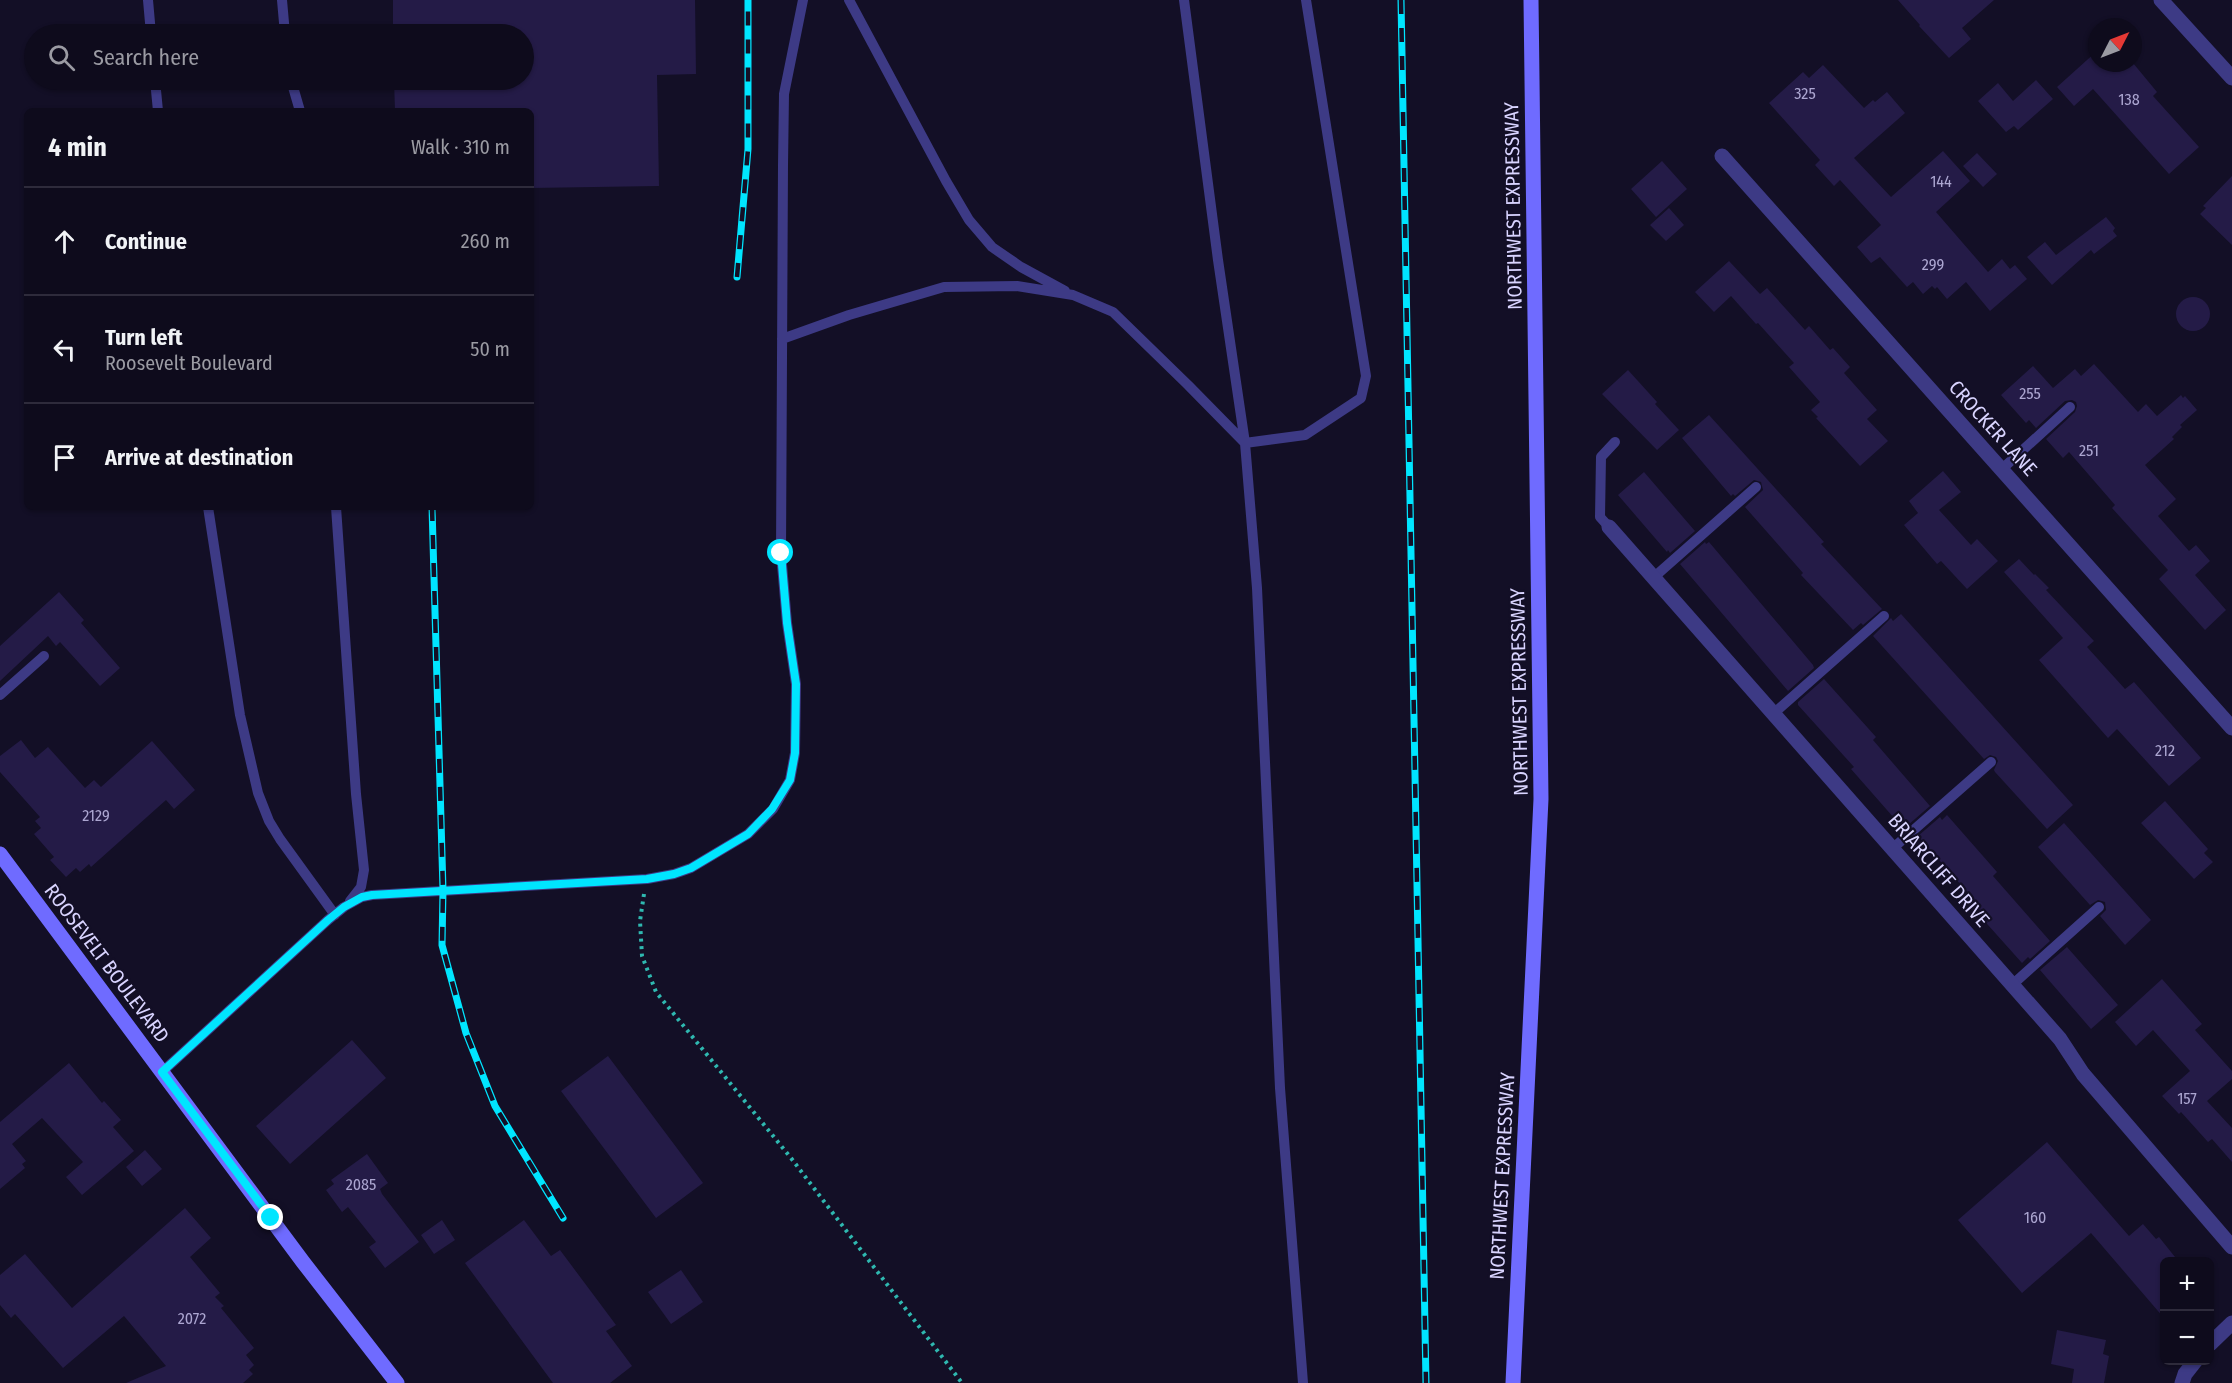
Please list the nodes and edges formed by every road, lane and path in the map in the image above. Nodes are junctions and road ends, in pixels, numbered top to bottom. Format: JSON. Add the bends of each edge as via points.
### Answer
{"nodes":[{"id":1,"x":148,"y":0,"type":"edge"},
{"id":2,"x":282,"y":0,"type":"edge"},
{"id":3,"x":802,"y":0,"type":"edge"},
{"id":4,"x":849,"y":0,"type":"edge"},
{"id":5,"x":1184,"y":0,"type":"edge"},
{"id":6,"x":1306,"y":0,"type":"edge"},
{"id":7,"x":1531,"y":0,"type":"edge"},
{"id":8,"x":2161,"y":0,"type":"edge"},
{"id":9,"x":150,"y":24,"type":"edge"},
{"id":10,"x":284,"y":24,"type":"edge"},
{"id":11,"x":2232,"y":78,"type":"edge"},
{"id":12,"x":156,"y":90,"type":"edge"},
{"id":13,"x":294,"y":90,"type":"edge"},
{"id":14,"x":158,"y":108,"type":"edge"},
{"id":15,"x":299,"y":108,"type":"edge"},
{"id":16,"x":1722,"y":156,"type":"dead end"},
{"id":17,"x":1073,"y":295,"type":"junction"},
{"id":18,"x":782,"y":339,"type":"junction"},
{"id":19,"x":2070,"y":407,"type":"dead end"},
{"id":20,"x":1615,"y":442,"type":"dead end"},
{"id":21,"x":1245,"y":443,"type":"junction"},
{"id":22,"x":2002,"y":469,"type":"junction"},
{"id":23,"x":1756,"y":487,"type":"dead end"},
{"id":24,"x":208,"y":510,"type":"edge"},
{"id":25,"x":336,"y":510,"type":"edge"},
{"id":26,"x":1609,"y":527,"type":"joint"},
{"id":27,"x":1653,"y":578,"type":"junction"},
{"id":28,"x":1884,"y":616,"type":"dead end"},
{"id":29,"x":44,"y":656,"type":"dead end"},
{"id":30,"x":0,"y":695,"type":"edge"},
{"id":31,"x":1773,"y":714,"type":"junction"},
{"id":32,"x":2232,"y":728,"type":"edge"},
{"id":33,"x":1991,"y":762,"type":"dead end"},
{"id":34,"x":1892,"y":849,"type":"junction"},
{"id":35,"x":0,"y":854,"type":"edge"},
{"id":36,"x":647,"y":879,"type":"junction"},
{"id":37,"x":344,"y":907,"type":"junction"},
{"id":38,"x":2099,"y":907,"type":"dead end"},
{"id":39,"x":335,"y":915,"type":"junction"},
{"id":40,"x":2012,"y":985,"type":"junction"},
{"id":41,"x":162,"y":1072,"type":"junction"},
{"id":42,"x":2232,"y":1246,"type":"edge"},
{"id":43,"x":2232,"y":1323,"type":"edge"},
{"id":44,"x":2214,"y":1340,"type":"edge"},
{"id":45,"x":2192,"y":1365,"type":"edge"},
{"id":46,"x":397,"y":1383,"type":"edge"},
{"id":47,"x":962,"y":1383,"type":"edge"},
{"id":48,"x":1303,"y":1383,"type":"edge"},
{"id":49,"x":1513,"y":1383,"type":"edge"},
{"id":50,"x":2182,"y":1383,"type":"edge"}],
"edges":[{"from":1,"to":9,"type":"lane"},
{"from":2,"to":10,"type":"lane"},
{"from":3,"to":18,"type":"lane","via":[[784,94]]},
{"from":4,"to":17,"type":"lane","via":[[969,220],[992,247]]},
{"from":5,"to":21,"type":"lane"},
{"from":6,"to":21,"type":"lane","via":[[1366,376],[1361,398],[1305,435]]},
{"from":7,"to":49,"type":"main road","name":"NORTHWEST EXPRESSWAY","via":[[1541,799]]},
{"from":8,"to":11,"type":"street"},
{"from":12,"to":14,"type":"lane"},
{"from":13,"to":15,"type":"lane"},
{"from":16,"to":22,"type":"street","name":"CROCKER LANE"},
{"from":17,"to":18,"type":"lane","via":[[1017,286],[944,287]]},
{"from":17,"to":21,"type":"lane","via":[[1113,312]]},
{"from":18,"to":36,"type":"lane","via":[[781,553],[796,684],[795,753],[790,780],[772,809],[748,834],[691,868]]},
{"from":19,"to":22,"type":"lane"},
{"from":20,"to":26,"type":"lane","via":[[1601,457],[1600,516]]},
{"from":21,"to":48,"type":"lane","via":[[1257,588],[1280,1088]]},
{"from":22,"to":32,"type":"street","name":"CROCKER LANE"},
{"from":23,"to":27,"type":"lane"},
{"from":24,"to":39,"type":"lane","via":[[240,715],[258,793],[275,830]]},
{"from":25,"to":37,"type":"lane","via":[[364,870],[361,887]]},
{"from":26,"to":27,"type":"street","name":"BRIARCLIFF DRIVE"},
{"from":27,"to":31,"type":"street","name":"BRIARCLIFF DRIVE"},
{"from":28,"to":31,"type":"lane"},
{"from":29,"to":30,"type":"lane"},
{"from":31,"to":34,"type":"street","name":"BRIARCLIFF DRIVE"},
{"from":33,"to":34,"type":"lane"},
{"from":34,"to":40,"type":"street","name":"BRIARCLIFF DRIVE"},
{"from":35,"to":41,"type":"main road","name":"ROOSEVELT BOULEVARD"},
{"from":36,"to":37,"type":"lane","via":[[372,895]]},
{"from":36,"to":47,"type":"path","via":[[640,921],[642,956],[656,992],[790,1158]]},
{"from":37,"to":39,"type":"lane"},
{"from":38,"to":40,"type":"lane"},
{"from":39,"to":41,"type":"lane"},
{"from":40,"to":42,"type":"street","name":"BRIARCLIFF DRIVE","via":[[2060,1039],[2083,1074]]},
{"from":41,"to":46,"type":"main road","name":"ROOSEVELT BOULEVARD"},
{"from":43,"to":44,"type":"street"},
{"from":45,"to":50,"type":"street"}]}
